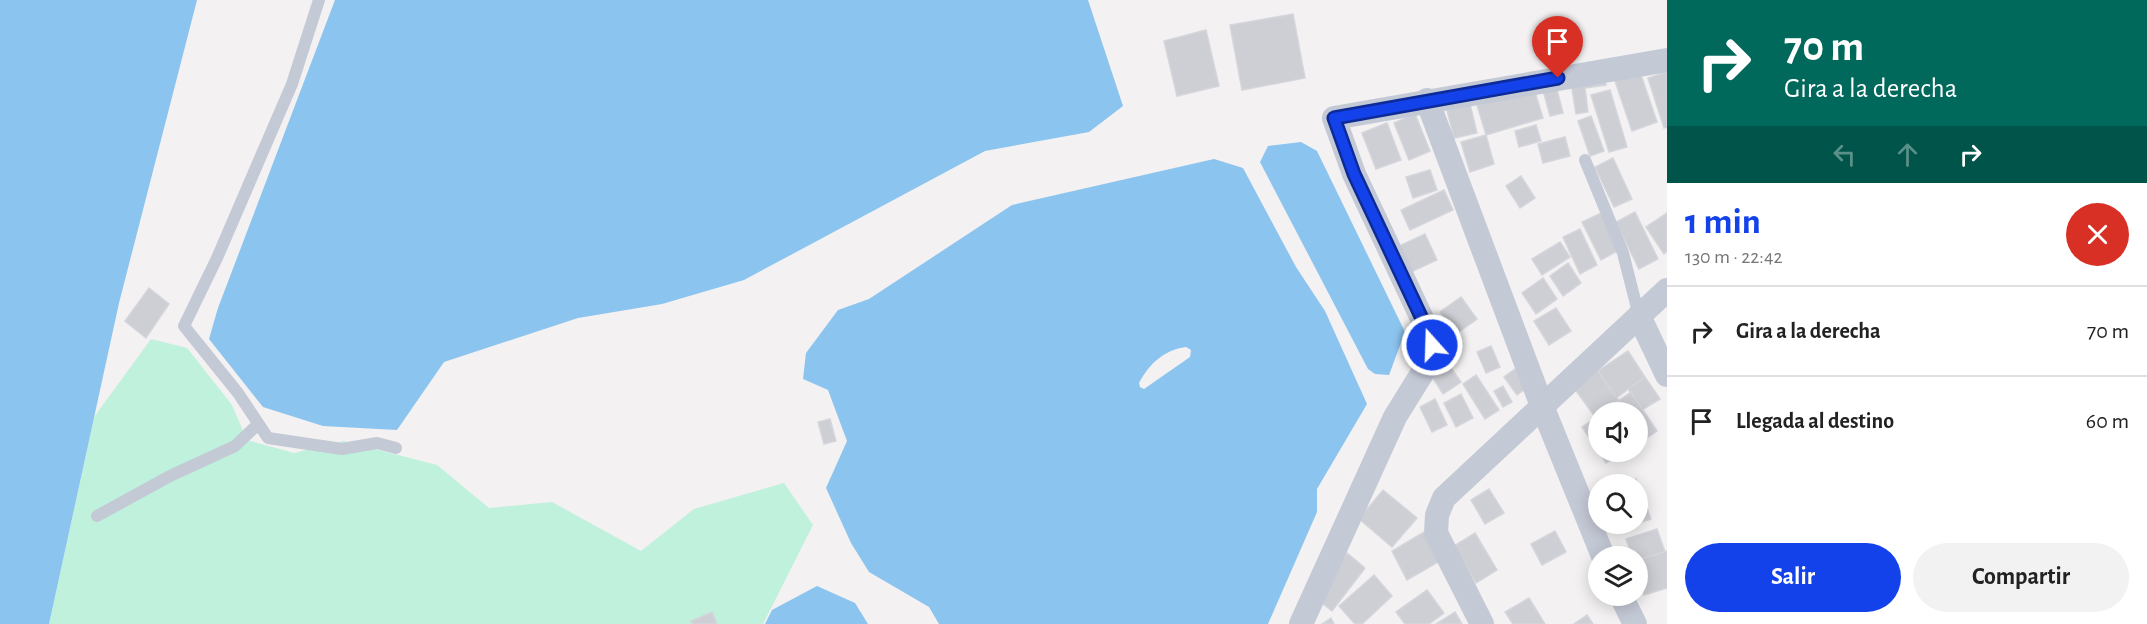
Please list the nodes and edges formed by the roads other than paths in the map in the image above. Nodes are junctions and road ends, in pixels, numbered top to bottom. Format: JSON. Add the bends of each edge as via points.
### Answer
{"nodes":[{"id":1,"x":318,"y":0,"type":"edge"},
{"id":2,"x":1667,"y":60,"type":"edge"},
{"id":3,"x":1427,"y":100,"type":"junction"},
{"id":4,"x":1585,"y":160,"type":"dead end"},
{"id":5,"x":1667,"y":290,"type":"edge"},
{"id":6,"x":1639,"y":316,"type":"junction"},
{"id":7,"x":1667,"y":375,"type":"edge"},
{"id":8,"x":1542,"y":406,"type":"junction"},
{"id":9,"x":258,"y":424,"type":"junction"},
{"id":10,"x":396,"y":448,"type":"dead end"},
{"id":11,"x":97,"y":516,"type":"dead end"},
{"id":12,"x":1599,"y":546,"type":"edge"},
{"id":13,"x":1627,"y":606,"type":"edge"},
{"id":14,"x":1301,"y":624,"type":"edge"},
{"id":15,"x":1482,"y":624,"type":"edge"},
{"id":16,"x":1635,"y":624,"type":"edge"}],
"edges":[{"from":1,"to":9,"type":"lane","via":[[292,84],[184,326]]},
{"from":2,"to":3,"type":"street"},
{"from":3,"to":8,"type":"street"},
{"from":3,"to":14,"type":"street","via":[[1334,118],[1354,174],[1432,345],[1426,367],[1395,417]]},
{"from":4,"to":6,"type":"lane","via":[[1623,253]]},
{"from":5,"to":6,"type":"street"},
{"from":6,"to":7,"type":"street"},
{"from":6,"to":8,"type":"street"},
{"from":8,"to":12,"type":"street"},
{"from":8,"to":15,"type":"street","via":[[1444,498],[1437,515],[1436,533]]},
{"from":9,"to":10,"type":"lane","via":[[268,438],[304,445],[342,449],[377,443]]},
{"from":9,"to":11,"type":"lane","via":[[235,446]]},
{"from":13,"to":16,"type":"street"}]}
